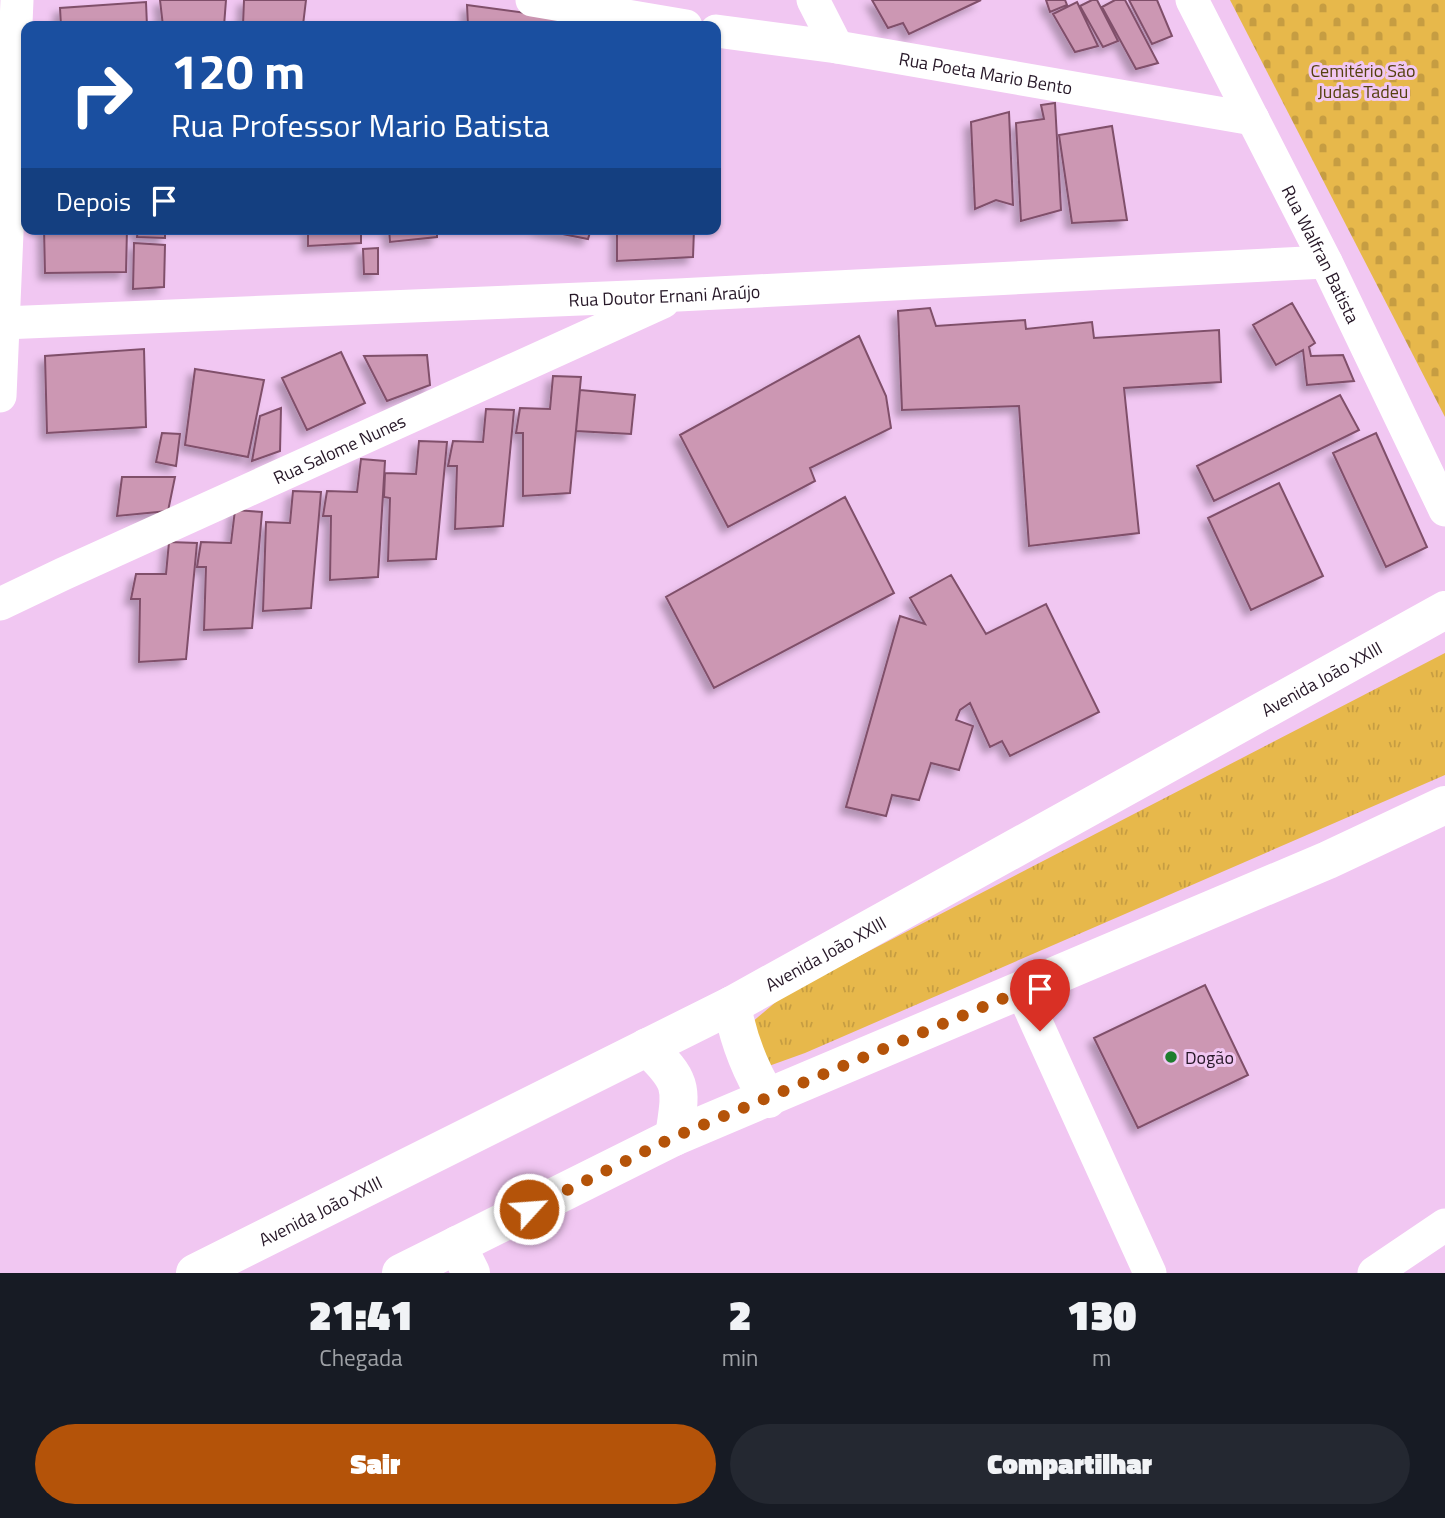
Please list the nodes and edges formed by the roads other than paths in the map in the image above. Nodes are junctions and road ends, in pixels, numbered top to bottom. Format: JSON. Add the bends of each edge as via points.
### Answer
{"nodes":[{"id":1,"x":17,"y":0,"type":"edge"},
{"id":2,"x":532,"y":0,"type":"edge"},
{"id":3,"x":813,"y":0,"type":"edge"},
{"id":4,"x":1192,"y":0,"type":"edge"},
{"id":5,"x":656,"y":21,"type":"edge"},
{"id":6,"x":721,"y":32,"type":"edge"},
{"id":7,"x":837,"y":47,"type":"junction"},
{"id":8,"x":1253,"y":120,"type":"junction"},
{"id":9,"x":5,"y":169,"type":"edge"},
{"id":10,"x":1326,"y":262,"type":"junction"},
{"id":11,"x":678,"y":295,"type":"junction"},
{"id":12,"x":3,"y":323,"type":"junction"},
{"id":13,"x":0,"y":397,"type":"edge"},
{"id":14,"x":1445,"y":510,"type":"edge"},
{"id":15,"x":0,"y":604,"type":"edge"},
{"id":16,"x":1445,"y":610,"type":"edge"},
{"id":17,"x":1445,"y":805,"type":"edge"},
{"id":18,"x":1021,"y":991,"type":"junction"},
{"id":19,"x":732,"y":1005,"type":"junction"},
{"id":20,"x":647,"y":1048,"type":"junction"},
{"id":21,"x":768,"y":1099,"type":"junction"},
{"id":22,"x":674,"y":1137,"type":"junction"},
{"id":23,"x":1445,"y":1225,"type":"edge"},
{"id":24,"x":464,"y":1259,"type":"edge"},
{"id":25,"x":195,"y":1273,"type":"edge"},
{"id":26,"x":401,"y":1273,"type":"edge"},
{"id":27,"x":1150,"y":1273,"type":"edge"},
{"id":28,"x":1374,"y":1273,"type":"edge"}],
"edges":[{"from":1,"to":9,"type":"street"},
{"from":2,"to":5,"type":"street"},
{"from":3,"to":7,"type":"street"},
{"from":4,"to":8,"type":"street","name":"Rua Walfran Batista"},
{"from":6,"to":7,"type":"street","name":"Rua Poeta Mario Bento"},
{"from":7,"to":8,"type":"street","name":"Rua Poeta Mario Bento"},
{"from":8,"to":10,"type":"street","name":"Rua Walfran Batista"},
{"from":9,"to":12,"type":"street"},
{"from":10,"to":11,"type":"street","name":"Rua Doutor Ernani Araújo"},
{"from":10,"to":14,"type":"street","name":"Rua Walfran Batista"},
{"from":11,"to":12,"type":"street","name":"Rua Doutor Ernani Araújo"},
{"from":11,"to":15,"type":"street","name":"Rua Salome Nunes"},
{"from":12,"to":13,"type":"street"},
{"from":16,"to":19,"type":"main road","name":"Avenida João XXIII"},
{"from":17,"to":18,"type":"main road"},
{"from":18,"to":21,"type":"main road"},
{"from":18,"to":27,"type":"street"},
{"from":19,"to":20,"type":"main road","name":"Avenida João XXIII"},
{"from":19,"to":21,"type":"main road","via":[[747,1060]]},
{"from":20,"to":22,"type":"main road","via":[[678,1086]]},
{"from":20,"to":25,"type":"main road","name":"Avenida João XXIII"},
{"from":21,"to":22,"type":"main road"},
{"from":22,"to":24,"type":"main road"},
{"from":23,"to":28,"type":"street"},
{"from":24,"to":26,"type":"main road"}]}
